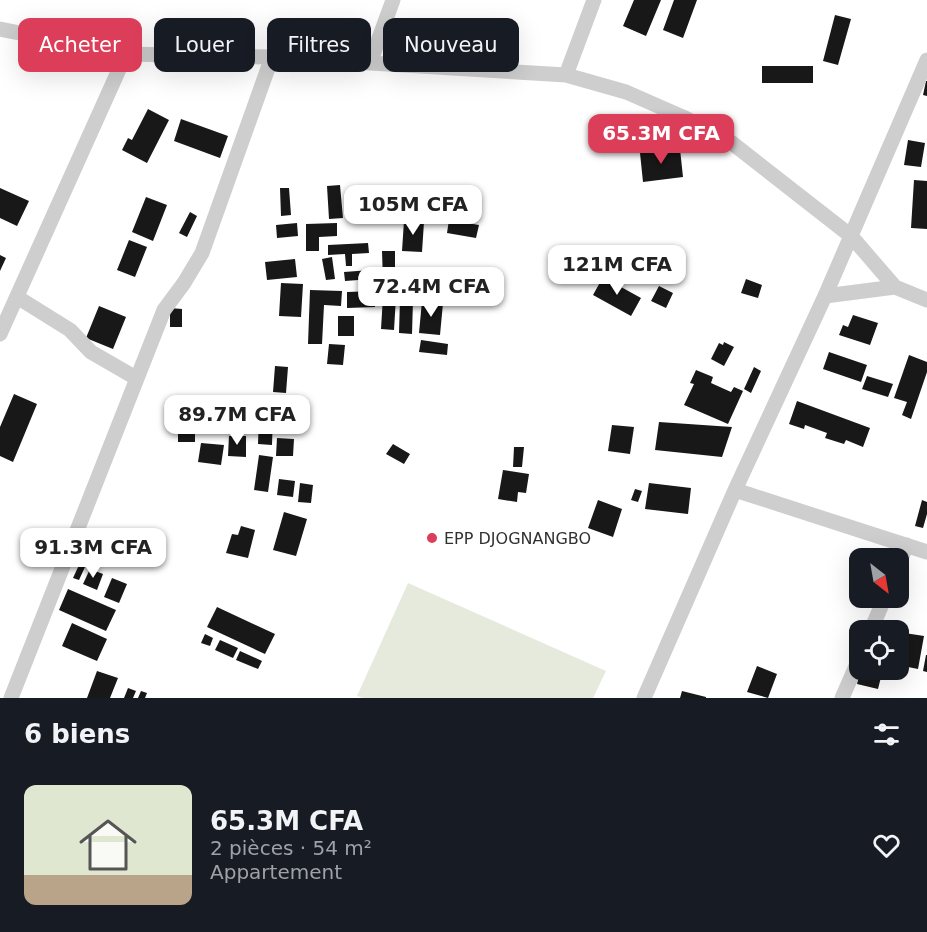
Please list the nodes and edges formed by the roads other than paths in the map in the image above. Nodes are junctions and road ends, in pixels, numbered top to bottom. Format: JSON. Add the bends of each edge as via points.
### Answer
{"nodes":[{"id":1,"x":393,"y":0,"type":"edge"},
{"id":2,"x":594,"y":0,"type":"edge"},
{"id":3,"x":0,"y":29,"type":"edge"},
{"id":4,"x":18,"y":33,"type":"edge"},
{"id":5,"x":142,"y":54,"type":"edge"},
{"id":6,"x":267,"y":57,"type":"edge"},
{"id":7,"x":371,"y":60,"type":"edge"},
{"id":8,"x":927,"y":60,"type":"edge"},
{"id":9,"x":371,"y":63,"type":"edge"},
{"id":10,"x":267,"y":71,"type":"edge"},
{"id":11,"x":118,"y":72,"type":"edge"},
{"id":12,"x":566,"y":75,"type":"junction"},
{"id":13,"x":851,"y":236,"type":"junction"},
{"id":14,"x":895,"y":287,"type":"junction"},
{"id":15,"x":825,"y":296,"type":"junction"},
{"id":16,"x":16,"y":297,"type":"junction"},
{"id":17,"x":927,"y":300,"type":"edge"},
{"id":18,"x":0,"y":334,"type":"edge"},
{"id":19,"x":136,"y":378,"type":"junction"},
{"id":20,"x":735,"y":490,"type":"junction"},
{"id":21,"x":907,"y":545,"type":"junction"},
{"id":22,"x":906,"y":548,"type":"edge"},
{"id":23,"x":927,"y":552,"type":"edge"},
{"id":24,"x":850,"y":680,"type":"edge"},
{"id":25,"x":0,"y":693,"type":"edge"},
{"id":26,"x":11,"y":698,"type":"edge"},
{"id":27,"x":644,"y":698,"type":"edge"},
{"id":28,"x":842,"y":698,"type":"edge"}],
"edges":[{"from":1,"to":7,"type":"street"},
{"from":2,"to":12,"type":"street"},
{"from":3,"to":4,"type":"street"},
{"from":5,"to":6,"type":"street"},
{"from":8,"to":13,"type":"street"},
{"from":9,"to":12,"type":"street"},
{"from":10,"to":19,"type":"street","via":[[202,252],[164,310]]},
{"from":11,"to":16,"type":"street"},
{"from":12,"to":13,"type":"street","via":[[626,92],[732,143]]},
{"from":13,"to":14,"type":"street"},
{"from":13,"to":15,"type":"street"},
{"from":14,"to":15,"type":"street"},
{"from":14,"to":17,"type":"street"},
{"from":15,"to":20,"type":"street"},
{"from":16,"to":18,"type":"street"},
{"from":16,"to":19,"type":"street","via":[[70,330],[91,352]]},
{"from":19,"to":26,"type":"street"},
{"from":20,"to":21,"type":"street"},
{"from":20,"to":27,"type":"street"},
{"from":21,"to":22,"type":"street"},
{"from":21,"to":23,"type":"street"},
{"from":24,"to":28,"type":"street"},
{"from":25,"to":26,"type":"street"}]}
